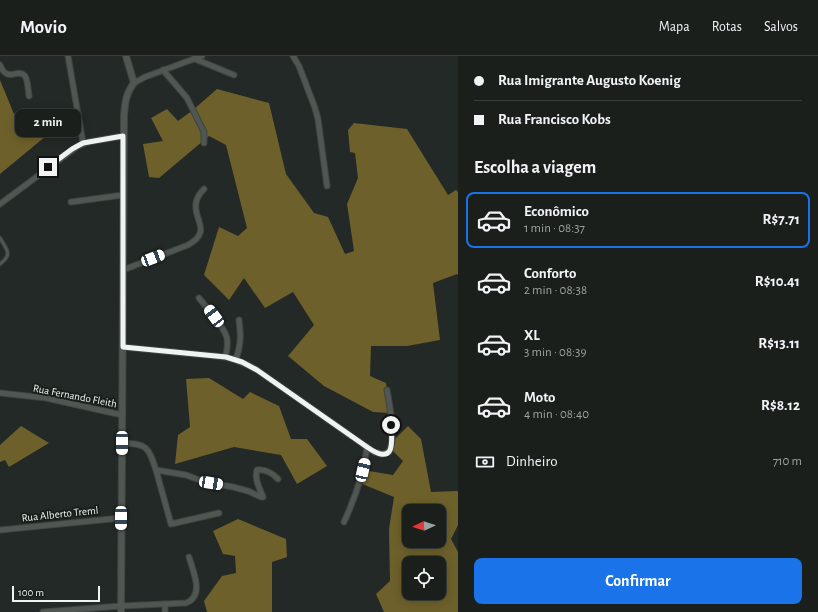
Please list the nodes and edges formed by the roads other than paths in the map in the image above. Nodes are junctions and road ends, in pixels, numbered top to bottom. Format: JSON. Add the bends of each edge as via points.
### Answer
{"nodes":[{"id":1,"x":68,"y":56,"type":"edge"},
{"id":2,"x":126,"y":56,"type":"edge"},
{"id":3,"x":202,"y":56,"type":"edge"},
{"id":4,"x":293,"y":56,"type":"edge"},
{"id":5,"x":195,"y":57,"type":"edge"},
{"id":6,"x":0,"y":65,"type":"edge"},
{"id":7,"x":163,"y":70,"type":"junction"},
{"id":8,"x":234,"y":75,"type":"dead end"},
{"id":9,"x":134,"y":83,"type":"junction"},
{"id":10,"x":29,"y":96,"type":"dead end"},
{"id":11,"x":123,"y":136,"type":"junction"},
{"id":12,"x":83,"y":143,"type":"junction"},
{"id":13,"x":204,"y":143,"type":"dead end"},
{"id":14,"x":327,"y":186,"type":"dead end"},
{"id":15,"x":204,"y":189,"type":"dead end"},
{"id":16,"x":123,"y":195,"type":"junction"},
{"id":17,"x":71,"y":202,"type":"dead end"},
{"id":18,"x":0,"y":204,"type":"edge"},
{"id":19,"x":0,"y":238,"type":"edge"},
{"id":20,"x":0,"y":264,"type":"edge"},
{"id":21,"x":123,"y":270,"type":"junction"},
{"id":22,"x":199,"y":298,"type":"dead end"},
{"id":23,"x":239,"y":320,"type":"dead end"},
{"id":24,"x":123,"y":347,"type":"junction"},
{"id":25,"x":226,"y":357,"type":"junction"},
{"id":26,"x":236,"y":359,"type":"junction"},
{"id":27,"x":387,"y":390,"type":"dead end"},
{"id":28,"x":0,"y":393,"type":"edge"},
{"id":29,"x":122,"y":415,"type":"junction"},
{"id":30,"x":122,"y":443,"type":"junction"},
{"id":31,"x":367,"y":447,"type":"junction"},
{"id":32,"x":156,"y":470,"type":"junction"},
{"id":33,"x":278,"y":479,"type":"dead end"},
{"id":34,"x":219,"y":513,"type":"dead end"},
{"id":35,"x":121,"y":518,"type":"junction"},
{"id":36,"x":344,"y":522,"type":"dead end"},
{"id":37,"x":0,"y":530,"type":"edge"},
{"id":38,"x":189,"y":557,"type":"dead end"},
{"id":39,"x":165,"y":604,"type":"junction"},
{"id":40,"x":121,"y":609,"type":"edge"},
{"id":41,"x":43,"y":612,"type":"edge"},
{"id":42,"x":165,"y":612,"type":"edge"}],
"edges":[{"from":1,"to":12,"type":"street"},
{"from":2,"to":9,"type":"street"},
{"from":3,"to":5,"type":"street"},
{"from":4,"to":14,"type":"street","via":[[318,119]]},
{"from":5,"to":7,"type":"street"},
{"from":5,"to":8,"type":"street"},
{"from":6,"to":10,"type":"street","via":[[5,74],[23,74]]},
{"from":7,"to":9,"type":"street"},
{"from":7,"to":13,"type":"street","via":[[187,98],[204,132]]},
{"from":9,"to":11,"type":"street","via":[[126,97]]},
{"from":11,"to":12,"type":"street"},
{"from":11,"to":16,"type":"street"},
{"from":12,"to":18,"type":"street"},
{"from":15,"to":21,"type":"street","via":[[196,204],[201,228],[200,235],[195,241]]},
{"from":16,"to":17,"type":"street"},
{"from":16,"to":21,"type":"street"},
{"from":19,"to":20,"type":"lane","via":[[8,255]]},
{"from":21,"to":24,"type":"street"},
{"from":22,"to":25,"type":"street","via":[[226,334]]},
{"from":23,"to":26,"type":"street","via":[[241,339]]},
{"from":24,"to":25,"type":"street"},
{"from":24,"to":29,"type":"street"},
{"from":25,"to":26,"type":"street"},
{"from":26,"to":31,"type":"street","via":[[257,370]]},
{"from":27,"to":31,"type":"street","via":[[392,430],[391,449],[382,454]]},
{"from":28,"to":29,"type":"street","name":"Rua Fernando Fleith","via":[[46,398]]},
{"from":29,"to":30,"type":"street"},
{"from":30,"to":32,"type":"street","via":[[145,446]]},
{"from":30,"to":35,"type":"street"},
{"from":31,"to":36,"type":"street","via":[[362,476]]},
{"from":32,"to":33,"type":"street","via":[[186,474],[204,482],[242,489],[262,498],[256,478],[257,470],[270,473]]},
{"from":32,"to":34,"type":"street","via":[[171,524]]},
{"from":35,"to":37,"type":"street","name":"Rua Alberto Treml"},
{"from":35,"to":40,"type":"street"},
{"from":38,"to":39,"type":"street","via":[[197,585],[193,598],[186,603]]},
{"from":39,"to":40,"type":"street"},
{"from":39,"to":42,"type":"street"},
{"from":40,"to":41,"type":"street"}]}
